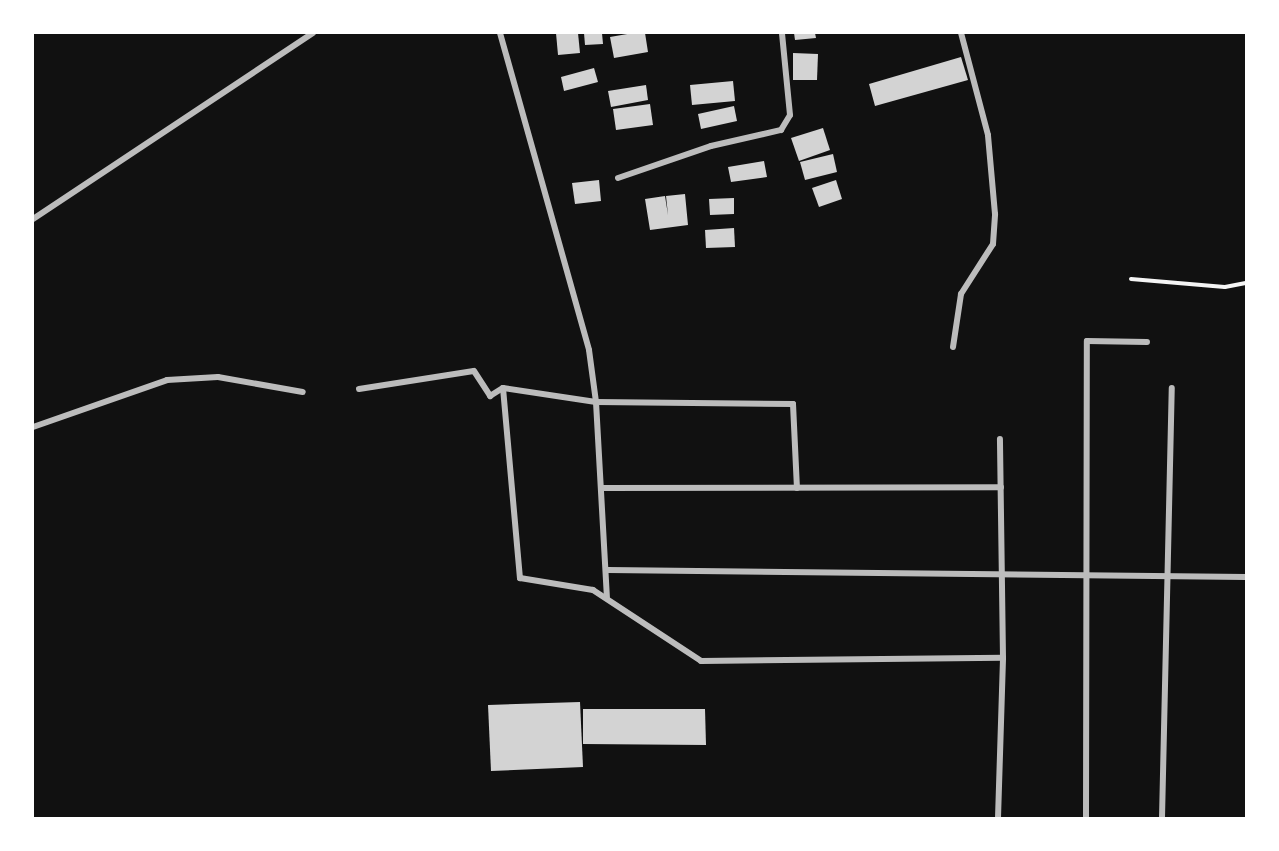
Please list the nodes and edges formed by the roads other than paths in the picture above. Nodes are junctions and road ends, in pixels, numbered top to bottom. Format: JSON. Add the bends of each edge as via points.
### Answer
{"nodes":[{"id":1,"x":313,"y":33,"type":"edge"},
{"id":2,"x":500,"y":33,"type":"edge"},
{"id":3,"x":782,"y":33,"type":"edge"},
{"id":4,"x":961,"y":33,"type":"edge"},
{"id":5,"x":618,"y":178,"type":"dead end"},
{"id":6,"x":33,"y":219,"type":"edge"},
{"id":7,"x":1147,"y":342,"type":"dead end"},
{"id":8,"x":953,"y":347,"type":"dead end"},
{"id":9,"x":503,"y":387,"type":"junction"},
{"id":10,"x":1172,"y":388,"type":"dead end"},
{"id":11,"x":360,"y":389,"type":"dead end"},
{"id":12,"x":303,"y":392,"type":"dead end"},
{"id":13,"x":596,"y":402,"type":"junction"},
{"id":14,"x":33,"y":427,"type":"edge"},
{"id":15,"x":1000,"y":439,"type":"dead end"},
{"id":16,"x":1001,"y":487,"type":"junction"},
{"id":17,"x":602,"y":488,"type":"junction"},
{"id":18,"x":797,"y":488,"type":"junction"},
{"id":19,"x":608,"y":570,"type":"junction"},
{"id":20,"x":1002,"y":574,"type":"junction"},
{"id":21,"x":1089,"y":575,"type":"junction"},
{"id":22,"x":1170,"y":576,"type":"junction"},
{"id":23,"x":1246,"y":577,"type":"edge"},
{"id":24,"x":607,"y":597,"type":"junction"},
{"id":25,"x":1003,"y":658,"type":"junction"},
{"id":26,"x":998,"y":818,"type":"edge"},
{"id":27,"x":1086,"y":818,"type":"edge"},
{"id":28,"x":1162,"y":818,"type":"edge"}],
"edges":[{"from":1,"to":6,"type":"street"},
{"from":2,"to":13,"type":"street","via":[[589,350]]},
{"from":3,"to":5,"type":"street","via":[[790,115],[781,130],[711,146]]},
{"from":4,"to":8,"type":"street","via":[[988,135],[995,214],[993,244],[962,294]]},
{"from":7,"to":21,"type":"street","via":[[1087,341]]},
{"from":9,"to":11,"type":"street","via":[[490,396],[474,370]]},
{"from":9,"to":13,"type":"street"},
{"from":9,"to":24,"type":"street","via":[[520,578],[593,590]]},
{"from":10,"to":22,"type":"street"},
{"from":12,"to":14,"type":"street","via":[[218,377],[167,380]]},
{"from":13,"to":17,"type":"street"},
{"from":13,"to":18,"type":"street","via":[[793,404]]},
{"from":15,"to":16,"type":"street"},
{"from":16,"to":18,"type":"street"},
{"from":16,"to":20,"type":"street"},
{"from":17,"to":18,"type":"street"},
{"from":17,"to":19,"type":"street"},
{"from":19,"to":20,"type":"street"},
{"from":19,"to":24,"type":"street"},
{"from":20,"to":21,"type":"street"},
{"from":20,"to":25,"type":"street"},
{"from":21,"to":22,"type":"street"},
{"from":21,"to":27,"type":"street"},
{"from":22,"to":23,"type":"street"},
{"from":22,"to":28,"type":"street"},
{"from":24,"to":25,"type":"street","via":[[701,661]]},
{"from":25,"to":26,"type":"street"}]}
